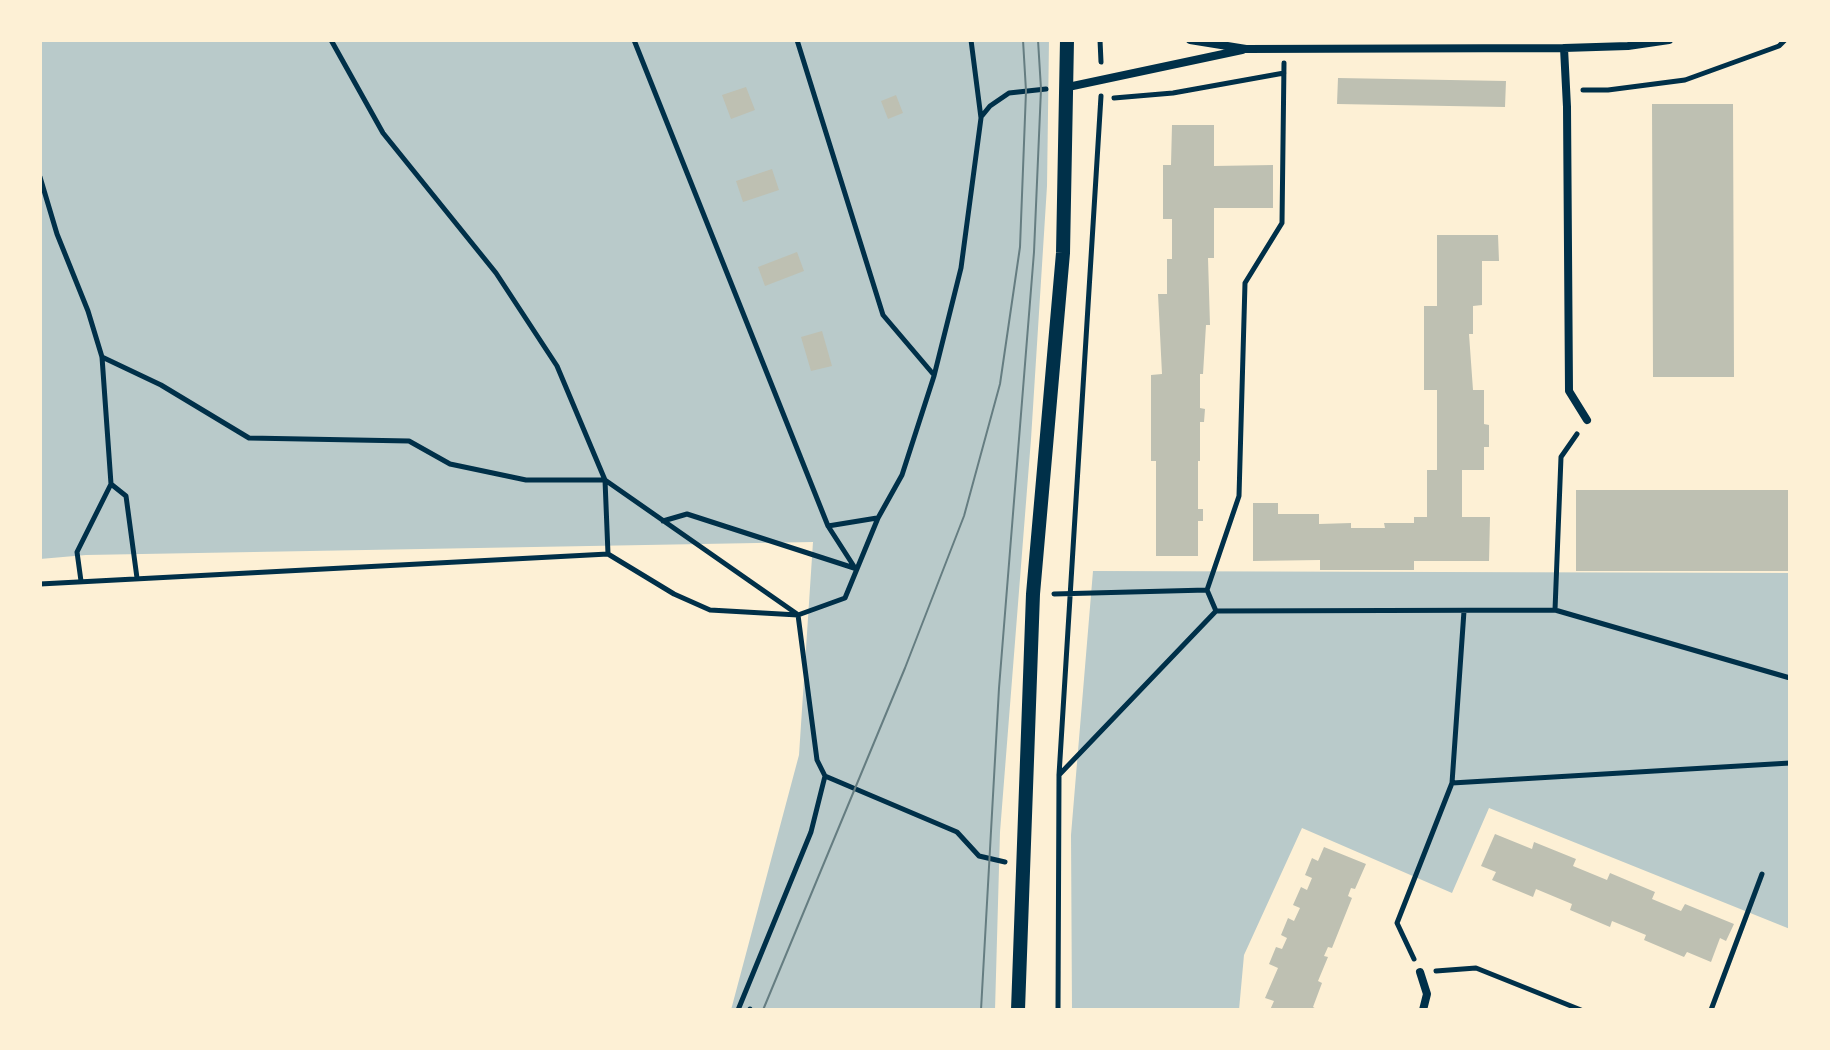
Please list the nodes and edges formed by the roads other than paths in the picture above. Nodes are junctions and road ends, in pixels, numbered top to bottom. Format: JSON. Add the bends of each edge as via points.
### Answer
{"nodes":[{"id":1,"x":1067,"y":40,"type":"edge"},
{"id":2,"x":1190,"y":40,"type":"edge"},
{"id":3,"x":1669,"y":40,"type":"edge"},
{"id":4,"x":1564,"y":48,"type":"junction"},
{"id":5,"x":1246,"y":49,"type":"junction"},
{"id":6,"x":1068,"y":87,"type":"junction"},
{"id":7,"x":1587,"y":420,"type":"road end"},
{"id":8,"x":1420,"y":972,"type":"road end"},
{"id":9,"x":1018,"y":1010,"type":"edge"},
{"id":10,"x":1423,"y":1010,"type":"edge"}],
"edges":[{"from":1,"to":6,"type":"street"},
{"from":2,"to":5,"type":"street"},
{"from":3,"to":4,"type":"street"},
{"from":4,"to":5,"type":"street"},
{"from":4,"to":7,"type":"street","via":[[1569,391]]},
{"from":5,"to":6,"type":"street"},
{"from":6,"to":9,"type":"street","via":[[1063,253],[1033,594]]},
{"from":8,"to":10,"type":"street","via":[[1427,994]]}]}
